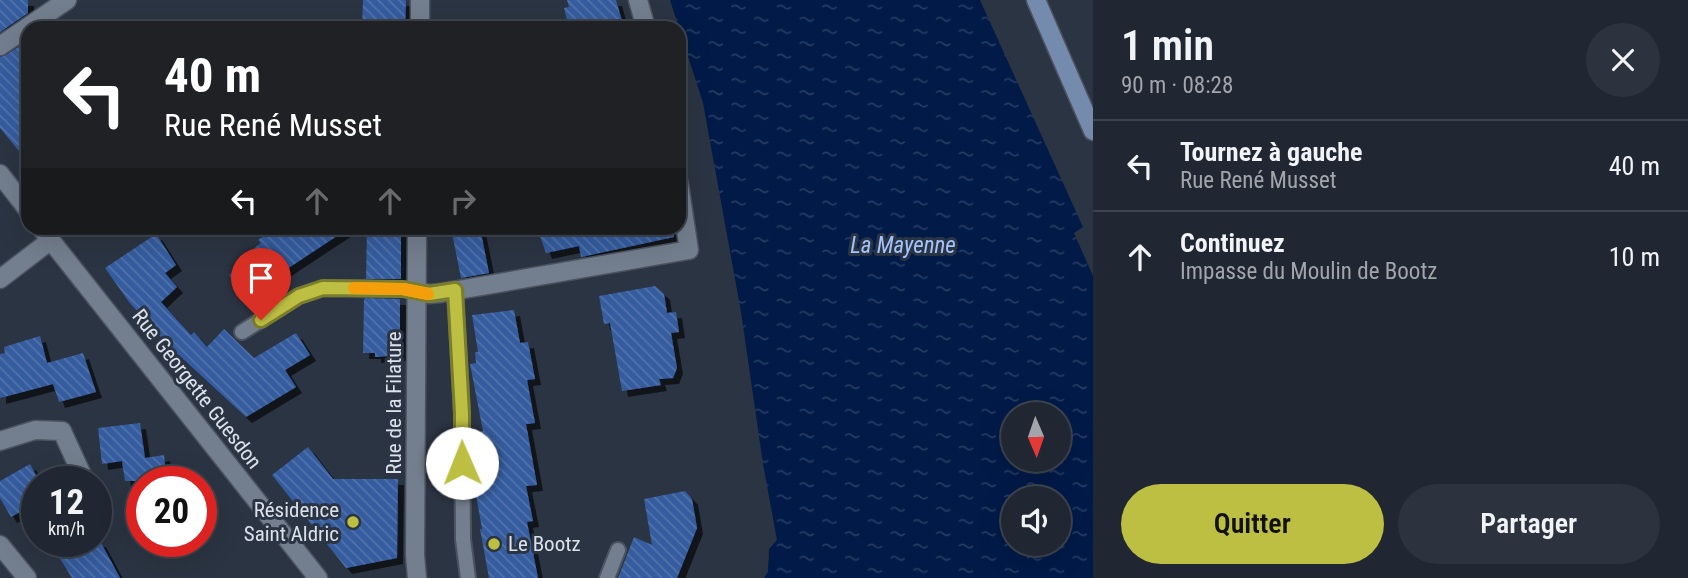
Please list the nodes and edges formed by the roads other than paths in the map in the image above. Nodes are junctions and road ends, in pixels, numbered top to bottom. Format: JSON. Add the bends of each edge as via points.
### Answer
{"nodes":[{"id":1,"x":67,"y":0,"type":"edge"},
{"id":2,"x":420,"y":0,"type":"edge"},
{"id":3,"x":638,"y":0,"type":"edge"},
{"id":4,"x":1036,"y":0,"type":"edge"},
{"id":5,"x":36,"y":21,"type":"edge"},
{"id":6,"x":420,"y":21,"type":"edge"},
{"id":7,"x":644,"y":21,"type":"edge"},
{"id":8,"x":21,"y":32,"type":"edge"},
{"id":9,"x":0,"y":46,"type":"edge"},
{"id":10,"x":1093,"y":131,"type":"edge"},
{"id":11,"x":0,"y":174,"type":"edge"},
{"id":12,"x":21,"y":201,"type":"edge"},
{"id":13,"x":686,"y":230,"type":"edge"},
{"id":14,"x":45,"y":235,"type":"edge"},
{"id":15,"x":47,"y":235,"type":"edge"},
{"id":16,"x":417,"y":235,"type":"edge"},
{"id":17,"x":0,"y":279,"type":"edge"},
{"id":18,"x":455,"y":290,"type":"junction"},
{"id":19,"x":417,"y":291,"type":"junction"},
{"id":20,"x":242,"y":332,"type":"dead end"},
{"id":21,"x":0,"y":441,"type":"edge"},
{"id":22,"x":78,"y":466,"type":"edge"},
{"id":23,"x":0,"y":545,"type":"edge"},
{"id":24,"x":618,"y":550,"type":"dead end"},
{"id":25,"x":27,"y":578,"type":"edge"},
{"id":26,"x":318,"y":578,"type":"edge"},
{"id":27,"x":417,"y":578,"type":"edge"},
{"id":28,"x":468,"y":578,"type":"edge"},
{"id":29,"x":607,"y":578,"type":"edge"}],
"edges":[{"from":1,"to":5,"type":"street"},
{"from":2,"to":6,"type":"street"},
{"from":3,"to":7,"type":"street"},
{"from":4,"to":10,"type":"main road"},
{"from":8,"to":9,"type":"street"},
{"from":11,"to":12,"type":"street"},
{"from":13,"to":18,"type":"street","via":[[689,250]]},
{"from":14,"to":17,"type":"street"},
{"from":15,"to":26,"type":"street","name":"Rue Georgette Guesdon"},
{"from":16,"to":19,"type":"street","name":"Rue de la Filature"},
{"from":18,"to":19,"type":"street"},
{"from":18,"to":28,"type":"lane"},
{"from":19,"to":20,"type":"lane","via":[[323,288],[299,296]]},
{"from":19,"to":27,"type":"street","name":"Rue de la Filature"},
{"from":21,"to":22,"type":"street","via":[[35,430],[62,431]]},
{"from":23,"to":25,"type":"street"},
{"from":24,"to":29,"type":"lane"}]}
